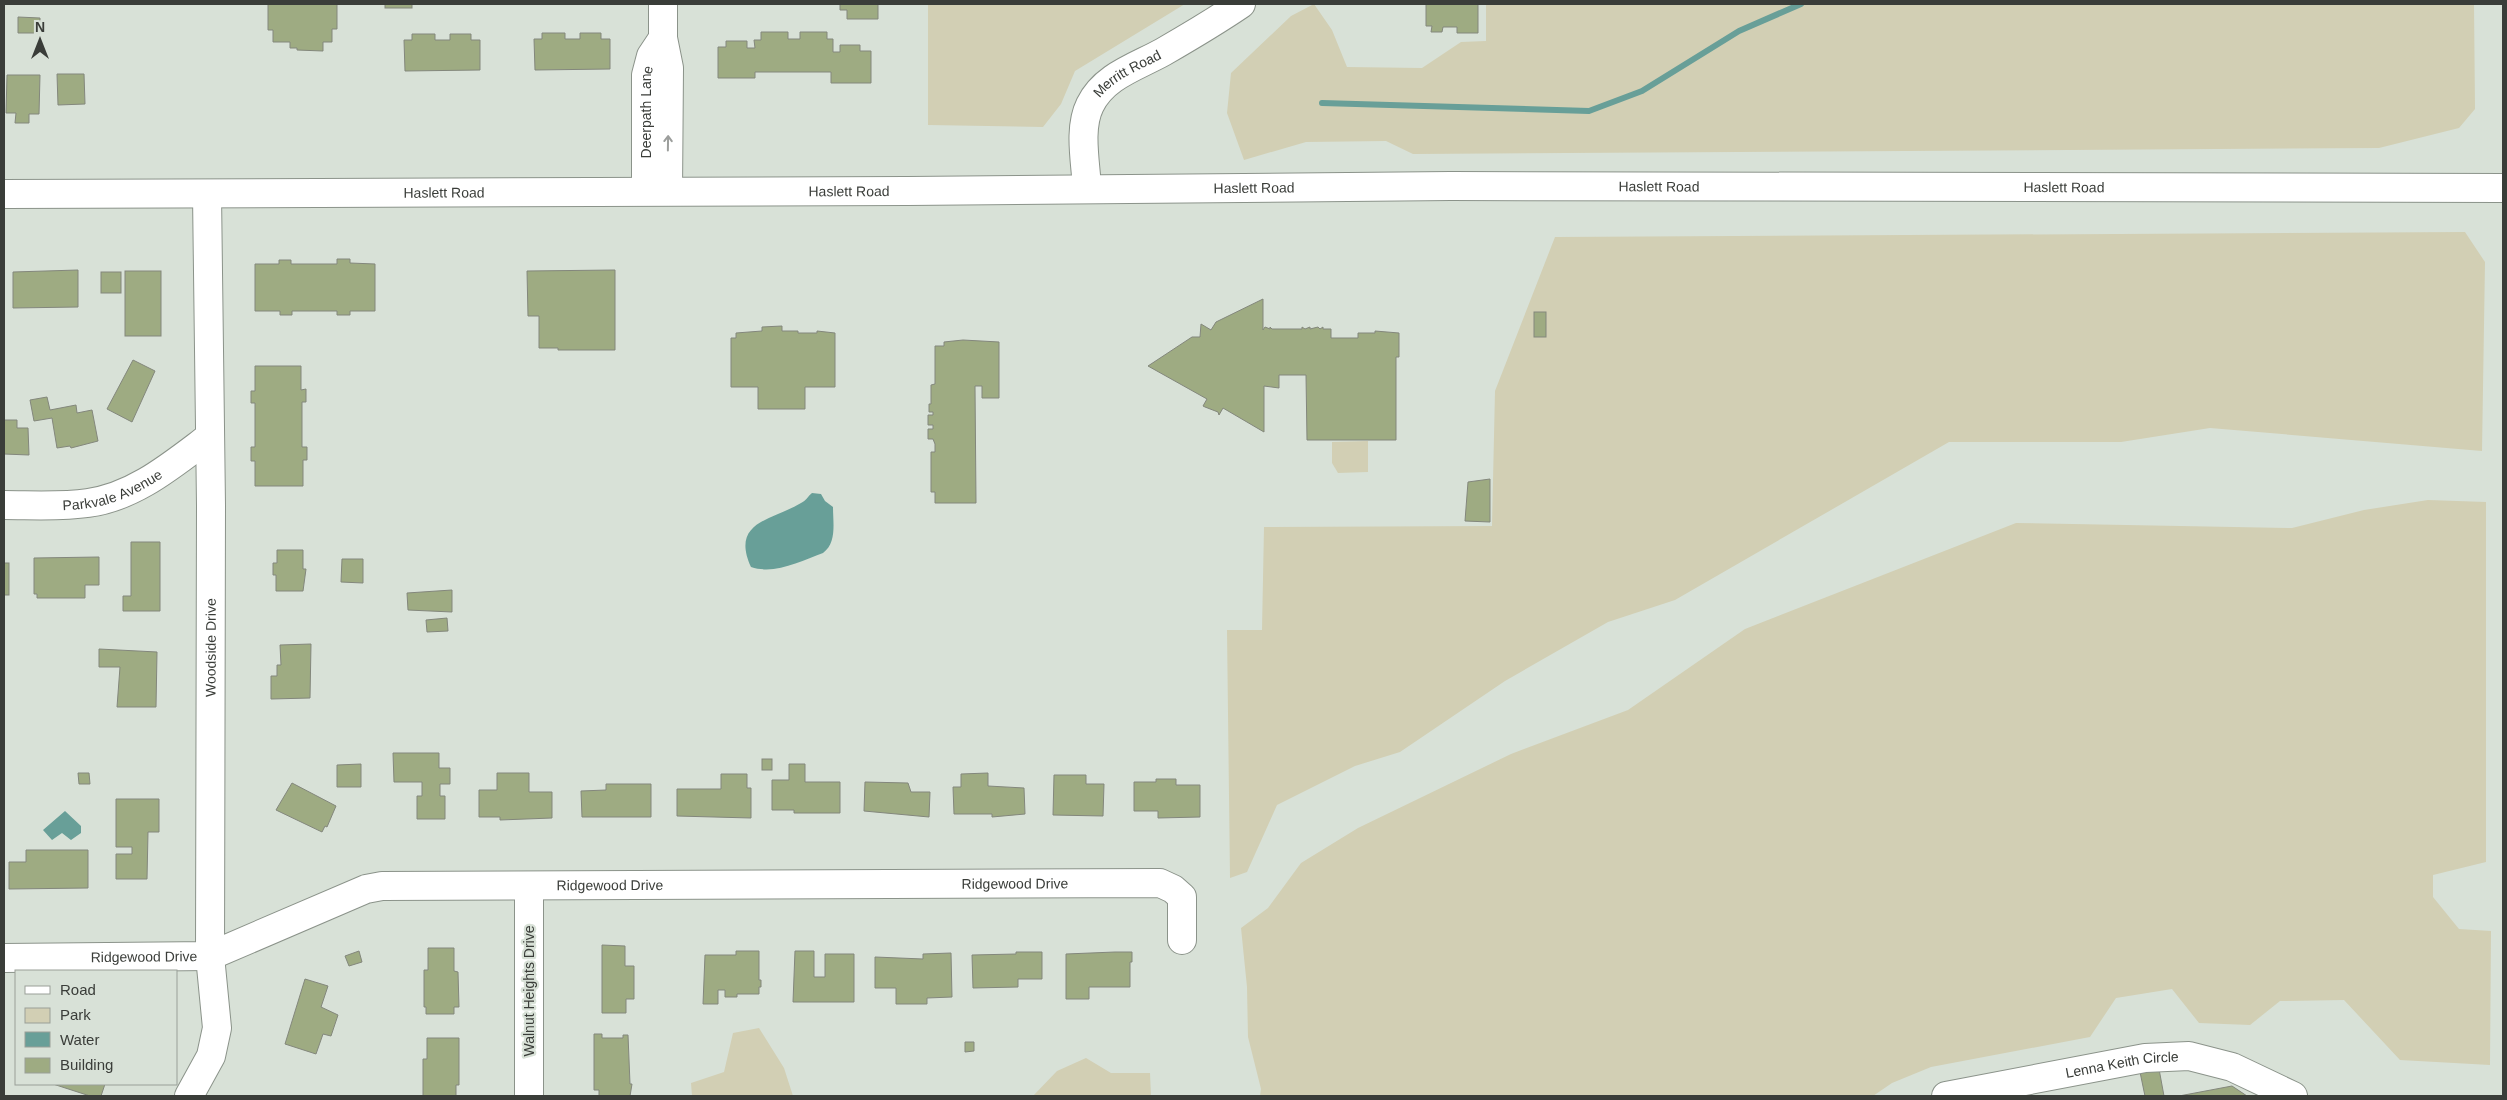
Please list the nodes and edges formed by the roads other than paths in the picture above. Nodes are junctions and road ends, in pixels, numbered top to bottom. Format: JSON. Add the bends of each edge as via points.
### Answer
{"nodes":[{"id":1,"x":663,"y":4,"type":"edge"},
{"id":2,"x":1241,"y":4,"type":"edge"},
{"id":3,"x":2503,"y":188,"type":"edge"},
{"id":4,"x":1087,"y":189,"type":"junction"},
{"id":5,"x":657,"y":191,"type":"junction"},
{"id":6,"x":4,"y":194,"type":"edge"},
{"id":7,"x":207,"y":194,"type":"junction"},
{"id":8,"x":208,"y":438,"type":"junction"},
{"id":9,"x":4,"y":505,"type":"edge"},
{"id":10,"x":528,"y":886,"type":"junction"},
{"id":11,"x":1182,"y":940,"type":"dead end"},
{"id":12,"x":210,"y":956,"type":"junction"},
{"id":13,"x":4,"y":958,"type":"edge"},
{"id":14,"x":189,"y":1096,"type":"edge"},
{"id":15,"x":529,"y":1096,"type":"edge"},
{"id":16,"x":1946,"y":1096,"type":"edge"},
{"id":17,"x":2293,"y":1096,"type":"edge"}],
"edges":[{"from":1,"to":5,"type":"street","name":"Deerpath Lane","via":[[662,38],[651,56],[646,75]]},
{"from":2,"to":4,"type":"street","name":"Merritt Road","via":[[1162,53],[1126,70],[1101,88],[1089,106],[1084,130]]},
{"from":3,"to":4,"type":"street","name":"Haslett Road","via":[[1441,186]]},
{"from":4,"to":5,"type":"street","name":"Haslett Road"},
{"from":5,"to":7,"type":"street","name":"Haslett Road"},
{"from":6,"to":7,"type":"street","name":"Haslett Road"},
{"from":7,"to":8,"type":"street","name":"Woodside Drive"},
{"from":8,"to":9,"type":"street","name":"Parkvale Avenue","via":[[162,473],[128,491],[89,503]]},
{"from":8,"to":12,"type":"street","name":"Woodside Drive"},
{"from":10,"to":11,"type":"street","name":"Ridgewood Drive","via":[[1160,883],[1182,897]]},
{"from":10,"to":12,"type":"street","name":"Ridgewood Drive","via":[[382,886],[366,889]]},
{"from":10,"to":15,"type":"street","name":"Walnut Heights Drive"},
{"from":12,"to":13,"type":"street","name":"Ridgewood Drive"},
{"from":12,"to":14,"type":"street","name":"Woodside Drive","via":[[217,1028],[211,1056]]},
{"from":16,"to":17,"type":"street","name":"Lenna Keith Circle","via":[[2145,1058],[2189,1056],[2232,1068]]}]}
